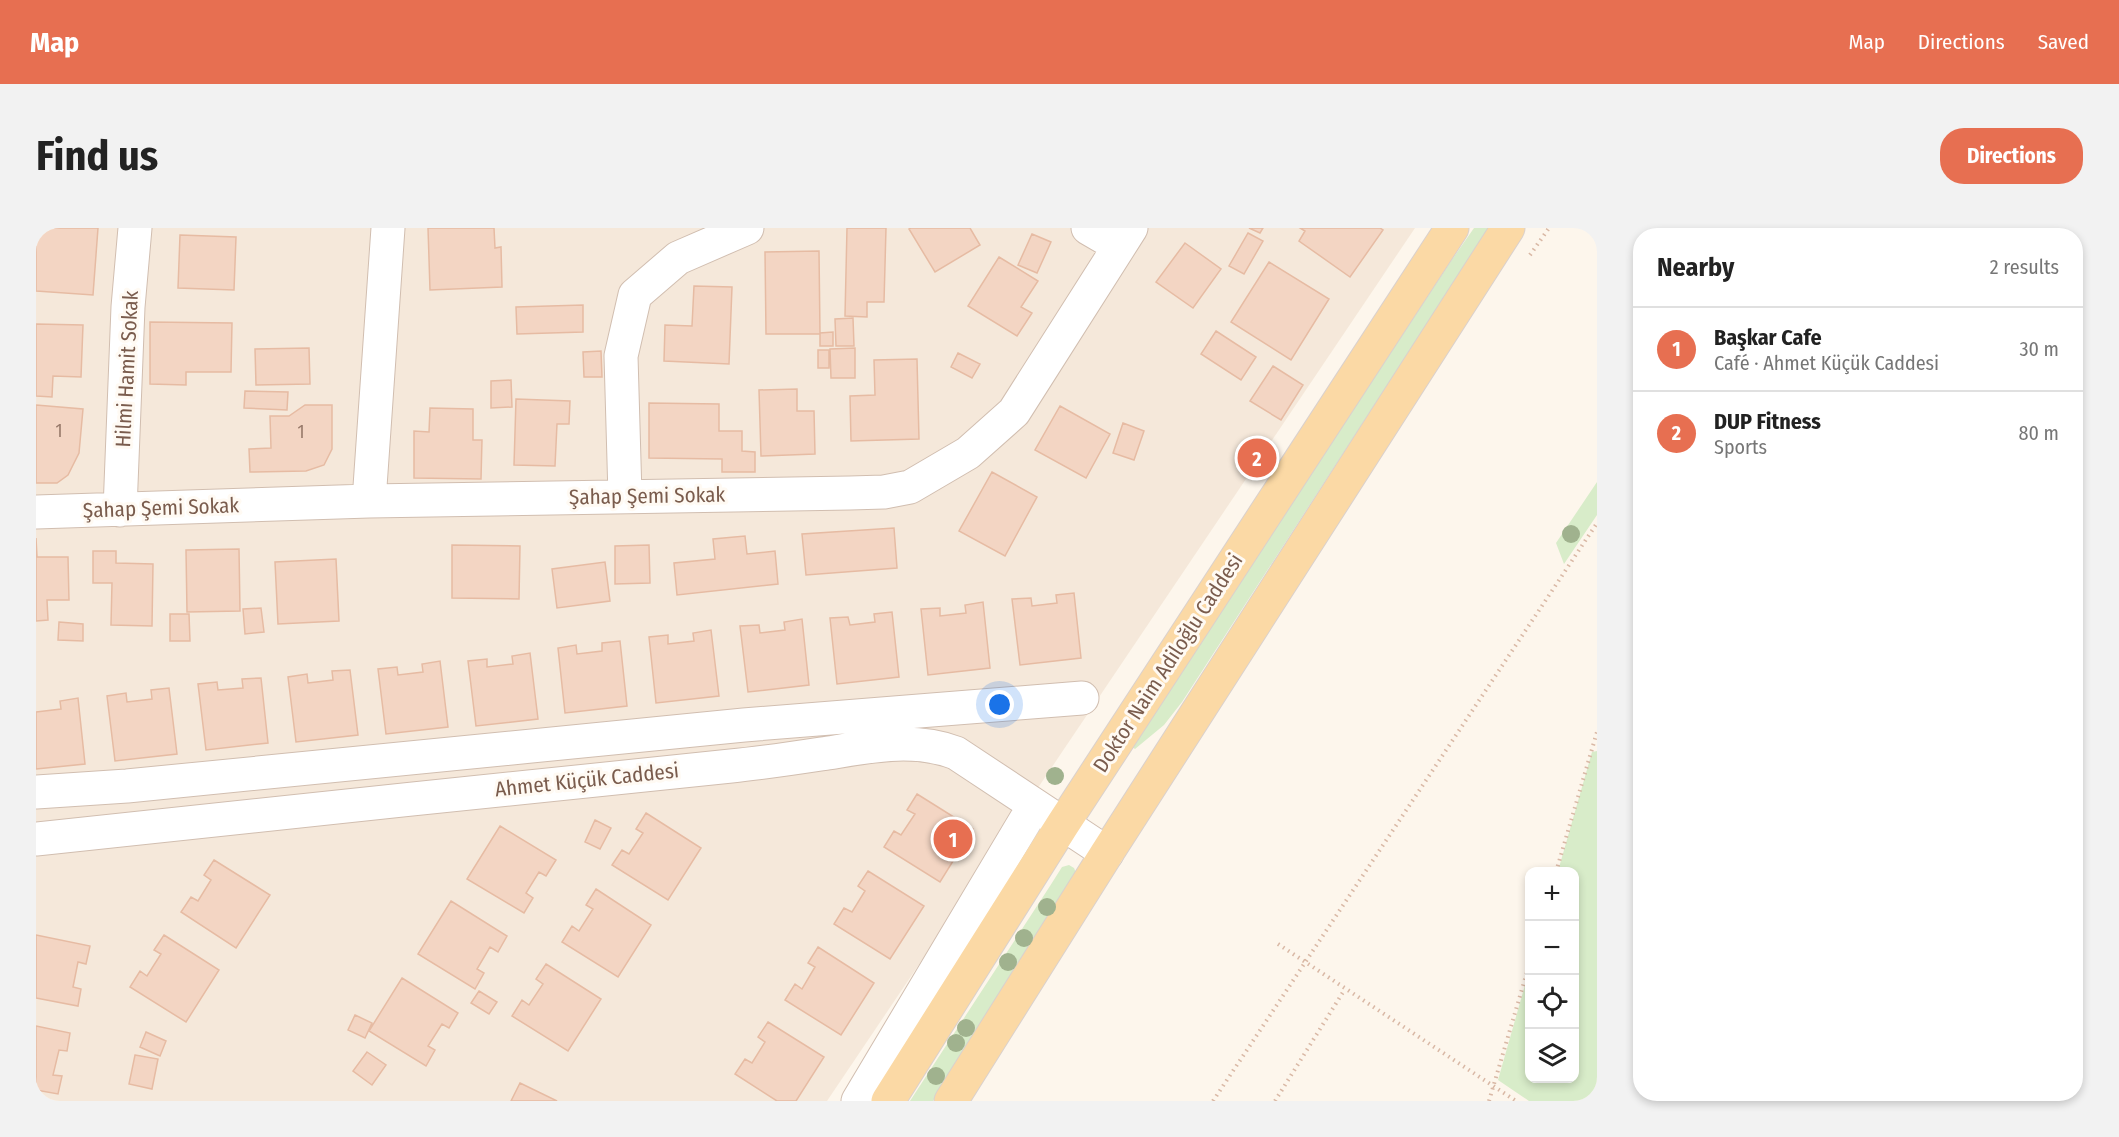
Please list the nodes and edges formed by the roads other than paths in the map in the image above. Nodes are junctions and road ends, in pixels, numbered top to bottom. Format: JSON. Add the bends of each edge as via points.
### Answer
{"nodes":[{"id":1,"x":135,"y":228,"type":"edge"},
{"id":2,"x":388,"y":228,"type":"edge"},
{"id":3,"x":747,"y":228,"type":"edge"},
{"id":4,"x":1088,"y":228,"type":"edge"},
{"id":5,"x":1452,"y":228,"type":"edge"},
{"id":6,"x":1508,"y":228,"type":"edge"},
{"id":7,"x":1125,"y":237,"type":"edge"},
{"id":8,"x":625,"y":496,"type":"junction"},
{"id":9,"x":369,"y":501,"type":"junction"},
{"id":10,"x":120,"y":510,"type":"junction"},
{"id":11,"x":36,"y":512,"type":"edge"},
{"id":12,"x":1082,"y":698,"type":"dead end"},
{"id":13,"x":744,"y":725,"type":"junction"},
{"id":14,"x":760,"y":763,"type":"junction"},
{"id":15,"x":127,"y":786,"type":"junction"},
{"id":16,"x":36,"y":792,"type":"edge"},
{"id":17,"x":1034,"y":806,"type":"junction"},
{"id":18,"x":1063,"y":824,"type":"junction"},
{"id":19,"x":131,"y":829,"type":"junction"},
{"id":20,"x":36,"y":839,"type":"edge"},
{"id":21,"x":1107,"y":853,"type":"junction"},
{"id":22,"x":858,"y":1101,"type":"edge"},
{"id":23,"x":888,"y":1101,"type":"edge"},
{"id":24,"x":951,"y":1101,"type":"edge"}],
"edges":[{"from":1,"to":10,"type":"street","name":"Hilmi Hamit Sokak"},
{"from":2,"to":9,"type":"street"},
{"from":3,"to":8,"type":"street","via":[[678,258],[635,295],[621,356]]},
{"from":4,"to":7,"type":"street"},
{"from":5,"to":18,"type":"main road","name":"Doktor Naim Adiloğlu Caddesi"},
{"from":6,"to":21,"type":"main road"},
{"from":7,"to":8,"type":"street","name":"Şahap Şemi Sokak","via":[[1014,412],[968,453],[910,487],[884,492]]},
{"from":8,"to":9,"type":"street","name":"Şahap Şemi Sokak"},
{"from":9,"to":10,"type":"street","name":"Şahap Şemi Sokak"},
{"from":10,"to":11,"type":"street","name":"Şahap Şemi Sokak"},
{"from":12,"to":13,"type":"street"},
{"from":13,"to":14,"type":"street"},
{"from":13,"to":15,"type":"street"},
{"from":14,"to":17,"type":"street","name":"Ahmet Küçük Caddesi","via":[[902,743],[930,745],[956,753]]},
{"from":14,"to":19,"type":"street","name":"Ahmet Küçük Caddesi"},
{"from":15,"to":16,"type":"street"},
{"from":15,"to":19,"type":"street"},
{"from":17,"to":18,"type":"street","name":"Ahmet Küçük Caddesi"},
{"from":17,"to":22,"type":"street"},
{"from":18,"to":21,"type":"street","name":"Ahmet Küçük Caddesi"},
{"from":18,"to":23,"type":"main road","name":"Doktor Naim Adiloğlu Caddesi"},
{"from":19,"to":20,"type":"street","name":"Ahmet Küçük Caddesi"},
{"from":21,"to":24,"type":"main road"}]}
